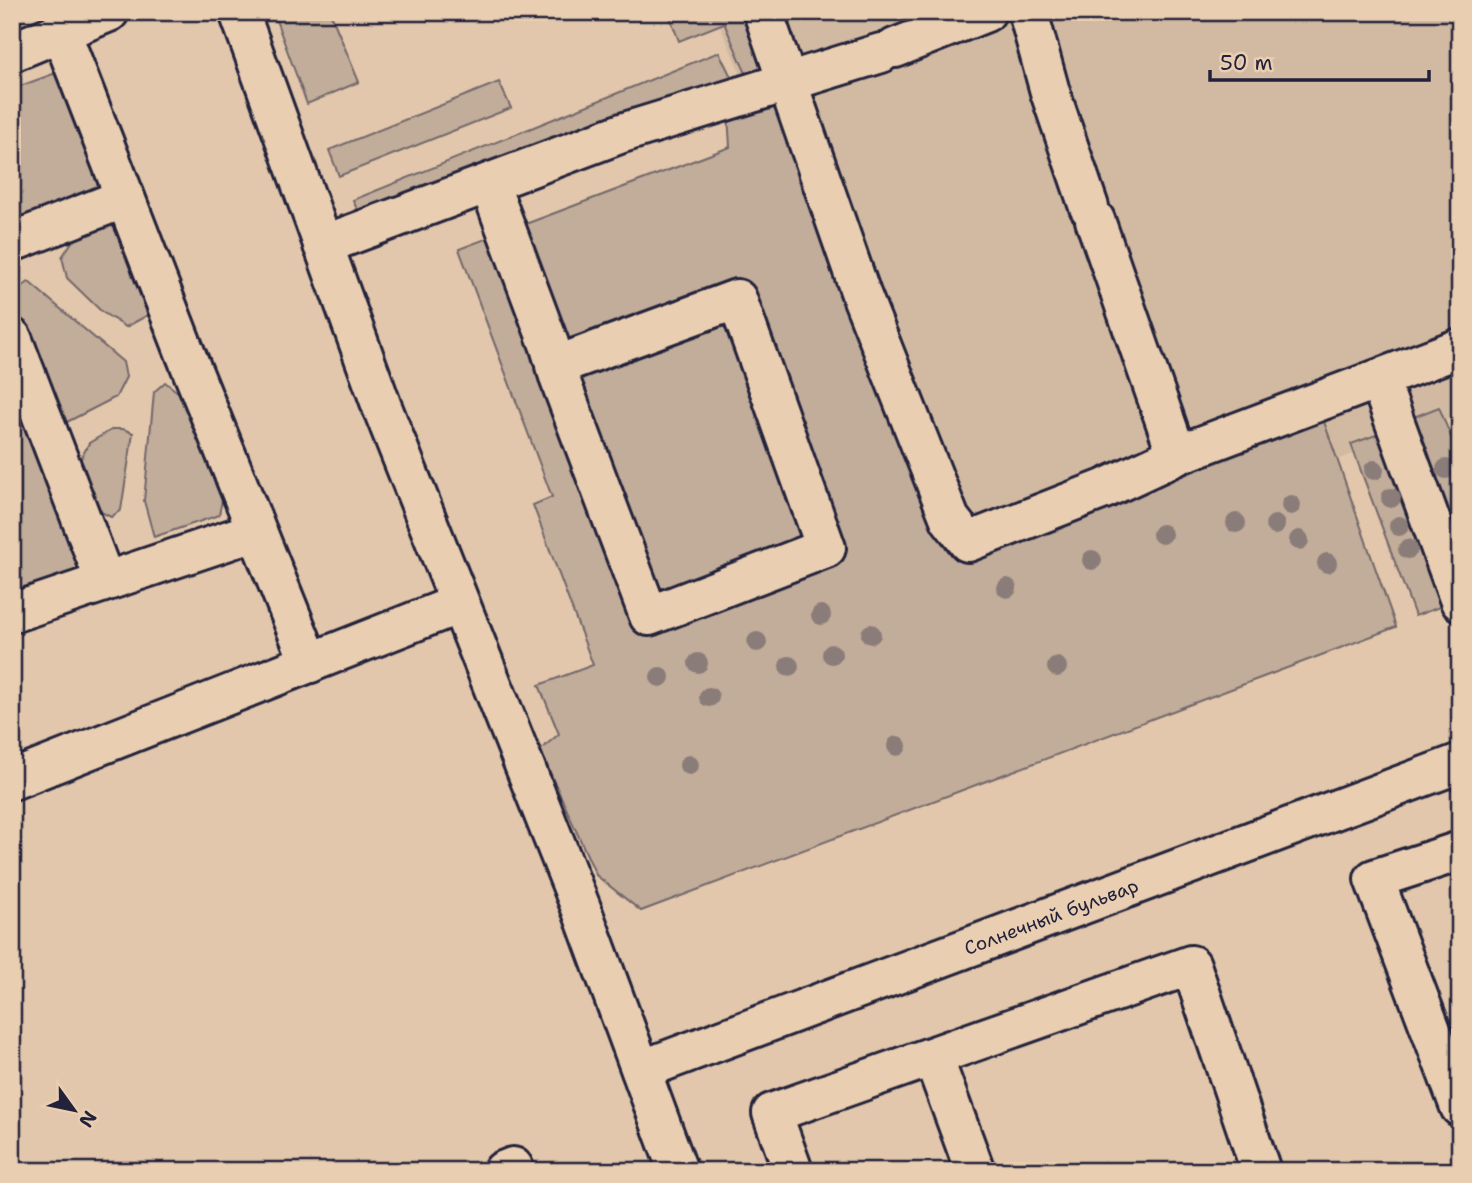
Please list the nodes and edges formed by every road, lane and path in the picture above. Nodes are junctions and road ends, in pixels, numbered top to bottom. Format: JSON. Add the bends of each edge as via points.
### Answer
{"nodes":[{"id":1,"x":109,"y":12,"type":"edge"},
{"id":2,"x":239,"y":12,"type":"edge"},
{"id":3,"x":763,"y":12,"type":"edge"},
{"id":4,"x":986,"y":12,"type":"edge"},
{"id":5,"x":1028,"y":12,"type":"edge"},
{"id":6,"x":61,"y":32,"type":"junction"},
{"id":7,"x":12,"y":52,"type":"edge"},
{"id":8,"x":789,"y":82,"type":"junction"},
{"id":9,"x":489,"y":183,"type":"junction"},
{"id":10,"x":125,"y":198,"type":"junction"},
{"id":11,"x":12,"y":242,"type":"edge"},
{"id":12,"x":323,"y":246,"type":"junction"},
{"id":13,"x":12,"y":338,"type":"edge"},
{"id":14,"x":1460,"y":348,"type":"edge"},
{"id":15,"x":555,"y":366,"type":"junction"},
{"id":16,"x":1378,"y":379,"type":"junction"},
{"id":17,"x":1177,"y":456,"type":"junction"},
{"id":18,"x":256,"y":531,"type":"junction"},
{"id":19,"x":105,"y":581,"type":"junction"},
{"id":20,"x":1460,"y":601,"type":"edge"},
{"id":21,"x":459,"y":604,"type":"junction"},
{"id":22,"x":12,"y":613,"type":"edge"},
{"id":23,"x":310,"y":663,"type":"junction"},
{"id":24,"x":1460,"y":763,"type":"edge"},
{"id":25,"x":12,"y":780,"type":"edge"},
{"id":26,"x":1460,"y":851,"type":"edge"},
{"id":27,"x":933,"y":1057,"type":"junction"},
{"id":28,"x":641,"y":1070,"type":"junction"},
{"id":29,"x":1460,"y":1107,"type":"edge"},
{"id":30,"x":503,"y":1171,"type":"edge"},
{"id":31,"x":514,"y":1171,"type":"edge"},
{"id":32,"x":678,"y":1171,"type":"edge"},
{"id":33,"x":793,"y":1171,"type":"edge"},
{"id":34,"x":975,"y":1171,"type":"edge"},
{"id":35,"x":1261,"y":1171,"type":"edge"}],
"edges":[{"from":1,"to":6,"type":"street"},
{"from":2,"to":12,"type":"street"},
{"from":3,"to":8,"type":"street"},
{"from":4,"to":8,"type":"street","via":[[888,51]]},
{"from":5,"to":17,"type":"street","via":[[1050,92]]},
{"from":6,"to":7,"type":"street"},
{"from":6,"to":10,"type":"street"},
{"from":8,"to":9,"type":"street","via":[[622,133]]},
{"from":8,"to":17,"type":"street","via":[[866,307],[950,519],[968,542]]},
{"from":9,"to":12,"type":"street"},
{"from":9,"to":15,"type":"street"},
{"from":10,"to":11,"type":"street"},
{"from":10,"to":18,"type":"street"},
{"from":12,"to":21,"type":"street"},
{"from":13,"to":19,"type":"street"},
{"from":14,"to":16,"type":"street"},
{"from":15,"to":15,"type":"street","via":[[649,615],[827,548],[737,299]]},
{"from":16,"to":17,"type":"street"},
{"from":16,"to":20,"type":"street"},
{"from":18,"to":19,"type":"street"},
{"from":18,"to":23,"type":"street"},
{"from":19,"to":22,"type":"street"},
{"from":21,"to":23,"type":"street"},
{"from":21,"to":28,"type":"street"},
{"from":23,"to":25,"type":"street"},
{"from":24,"to":28,"type":"street","name":"Солнечный бульвар"},
{"from":26,"to":29,"type":"street","via":[[1374,879]]},
{"from":27,"to":33,"type":"street","via":[[772,1113]]},
{"from":27,"to":34,"type":"street"},
{"from":27,"to":35,"type":"street","via":[[1191,965]]},
{"from":28,"to":32,"type":"street"},
{"from":30,"to":31,"type":"street","via":[[513,1167]]}]}
